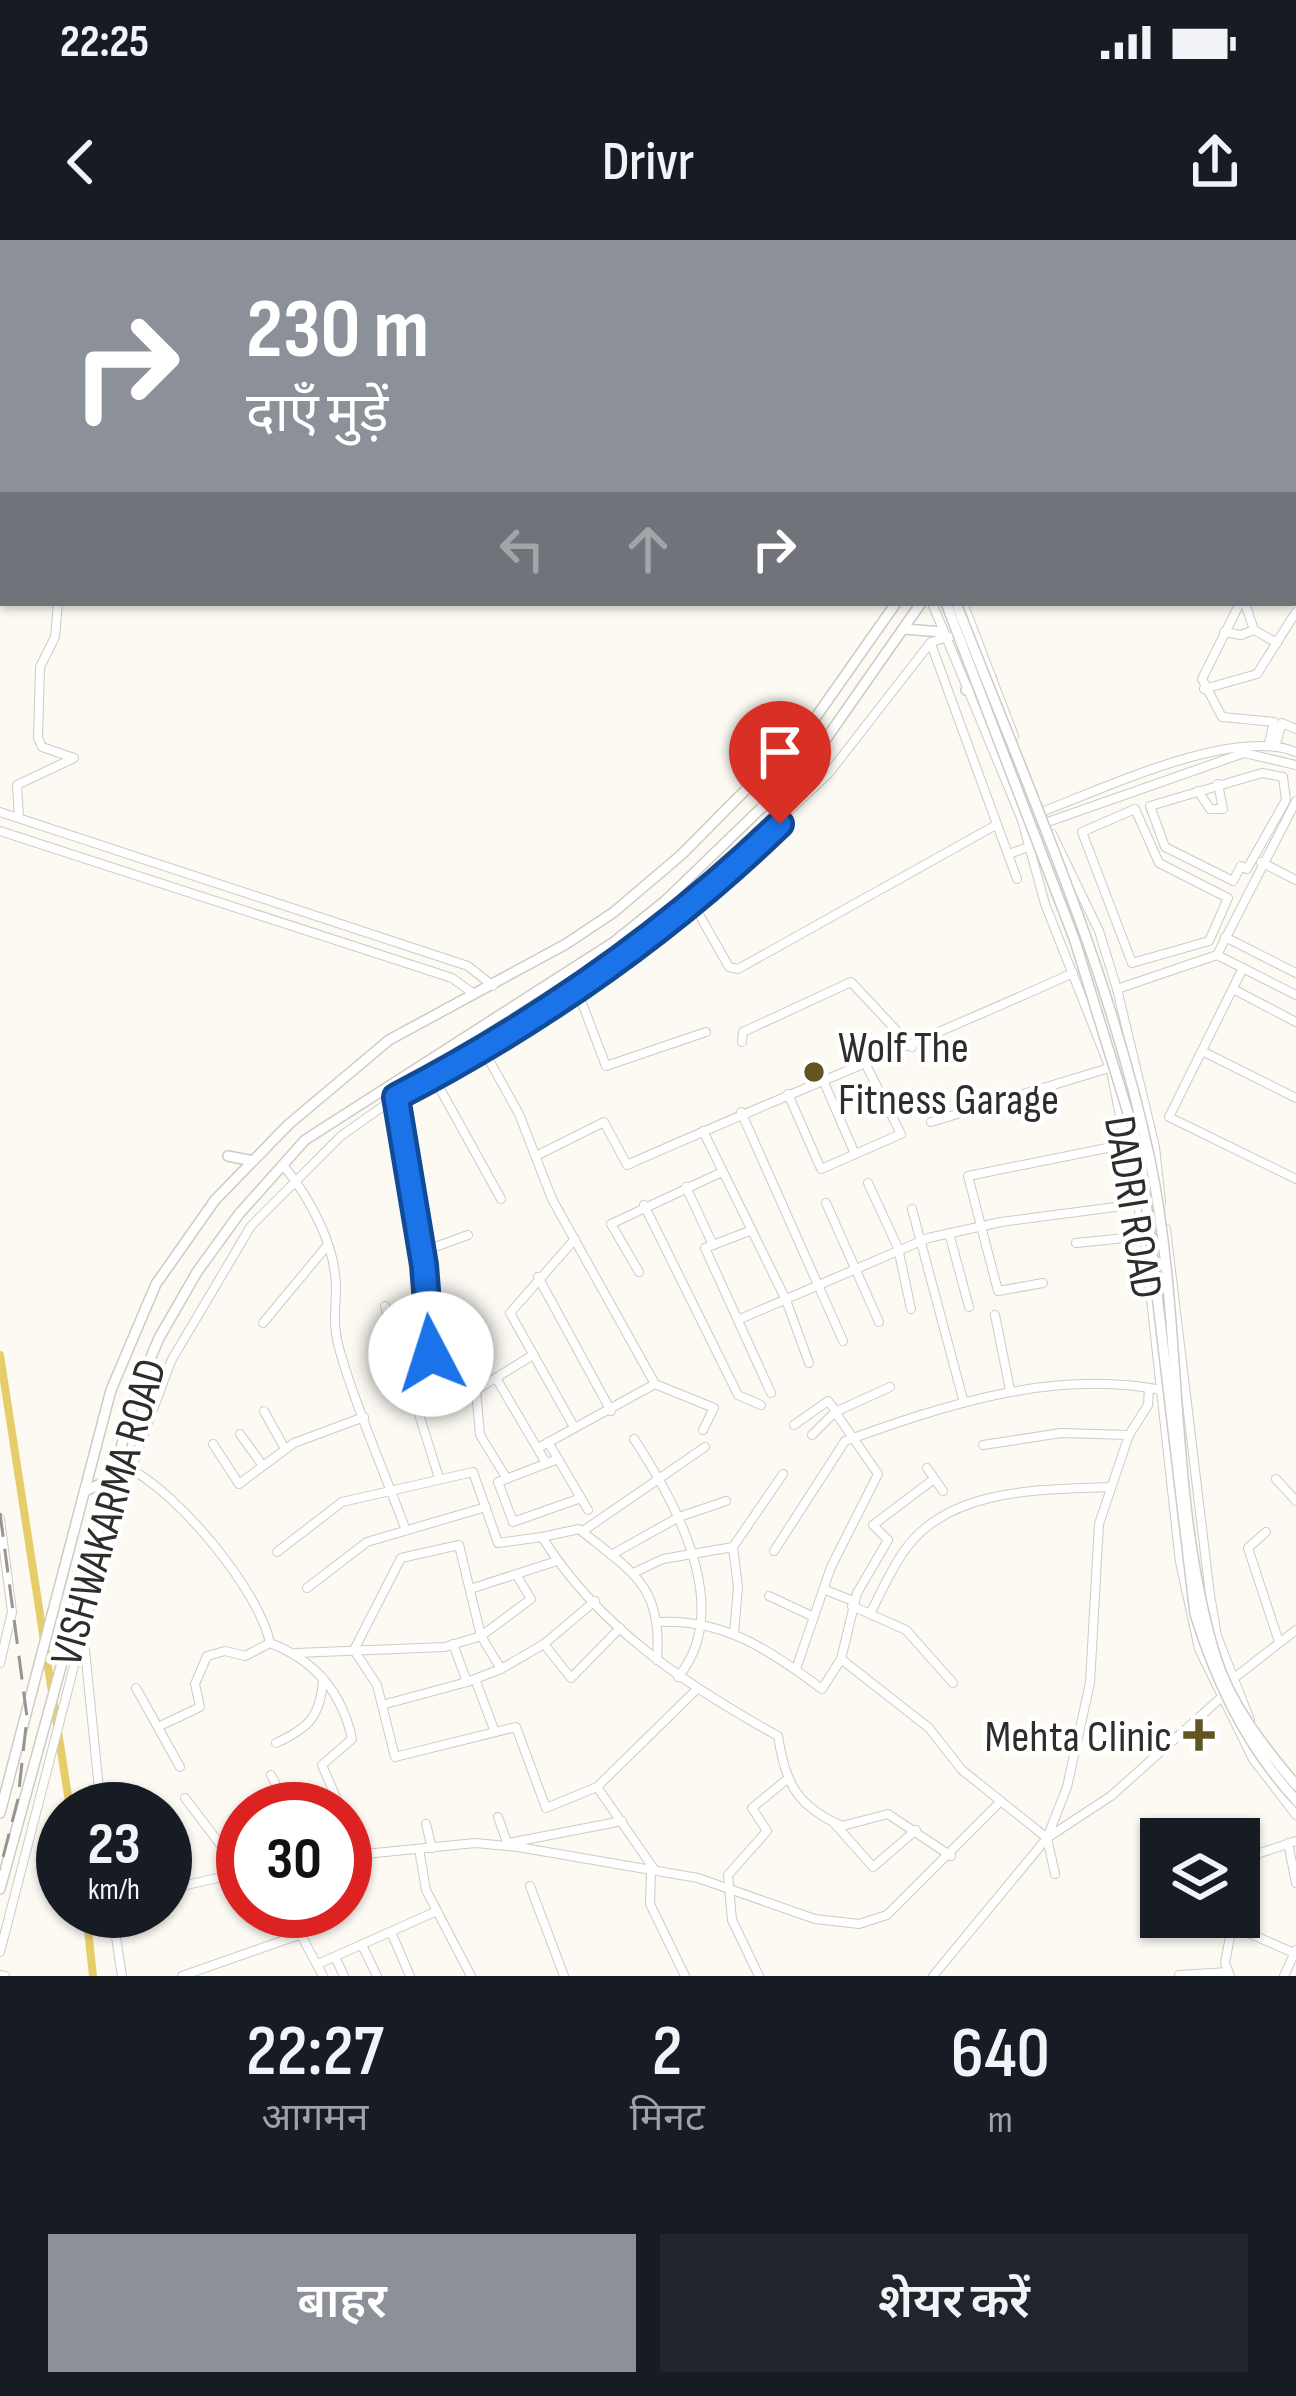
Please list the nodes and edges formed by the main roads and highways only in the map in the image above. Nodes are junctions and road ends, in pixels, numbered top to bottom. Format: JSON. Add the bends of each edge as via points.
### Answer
{"nodes":[{"id":1,"x":894,"y":606,"type":"edge"},
{"id":2,"x":919,"y":606,"type":"edge"},
{"id":3,"x":947,"y":606,"type":"edge"},
{"id":4,"x":960,"y":606,"type":"edge"},
{"id":5,"x":904,"y":629,"type":"junction"},
{"id":6,"x":944,"y":635,"type":"road end"},
{"id":7,"x":992,"y":680,"type":"road end"},
{"id":8,"x":966,"y":690,"type":"road end"},
{"id":9,"x":228,"y":1156,"type":"dead end"},
{"id":10,"x":254,"y":1161,"type":"junction"},
{"id":11,"x":93,"y":1458,"type":"junction"},
{"id":12,"x":117,"y":1464,"type":"junction"},
{"id":13,"x":85,"y":1491,"type":"junction"},
{"id":14,"x":106,"y":1501,"type":"junction"},
{"id":15,"x":5,"y":1772,"type":"edge"},
{"id":16,"x":1296,"y":1782,"type":"edge"},
{"id":17,"x":3,"y":1792,"type":"edge"},
{"id":18,"x":1296,"y":1800,"type":"edge"},
{"id":19,"x":0,"y":1813,"type":"edge"},
{"id":20,"x":0,"y":1889,"type":"edge"}],
"edges":[{"from":1,"to":10,"type":"main road","name":"VISHWAKARMA ROAD","via":[[811,724],[688,848],[614,912],[388,1040]]},
{"from":2,"to":5,"type":"main road","name":"VISHWAKARMA ROAD"},
{"from":3,"to":18,"type":"main road","bridge":true,"via":[[1075,941],[1140,1153],[1195,1615],[1248,1740]]},
{"from":4,"to":16,"type":"main road","bridge":true,"via":[[1101,972],[1150,1162],[1182,1476],[1216,1658],[1255,1737]]},
{"from":5,"to":6,"type":"main road"},
{"from":5,"to":12,"type":"main road","name":"VISHWAKARMA ROAD","via":[[812,759],[664,901],[394,1092],[305,1141],[211,1252],[159,1338]]},
{"from":7,"to":8,"type":"main road"},
{"from":9,"to":10,"type":"main road"},
{"from":10,"to":11,"type":"main road","name":"VISHWAKARMA ROAD","via":[[215,1200],[156,1284],[133,1327]]},
{"from":11,"to":12,"type":"main road","via":[[100,1474]]},
{"from":11,"to":13,"type":"main road","name":"VISHWAKARMA ROAD"},
{"from":12,"to":14,"type":"main road","name":"VISHWAKARMA ROAD"},
{"from":13,"to":14,"type":"main road","via":[[100,1484]]},
{"from":13,"to":15,"type":"main road","name":"VISHWAKARMA ROAD"},
{"from":14,"to":20,"type":"main road","name":"VISHWAKARMA ROAD"},
{"from":15,"to":17,"type":"main road","name":"VISHWAKARMA ROAD"},
{"from":17,"to":19,"type":"main road","name":"VISHWAKARMA ROAD"}]}
